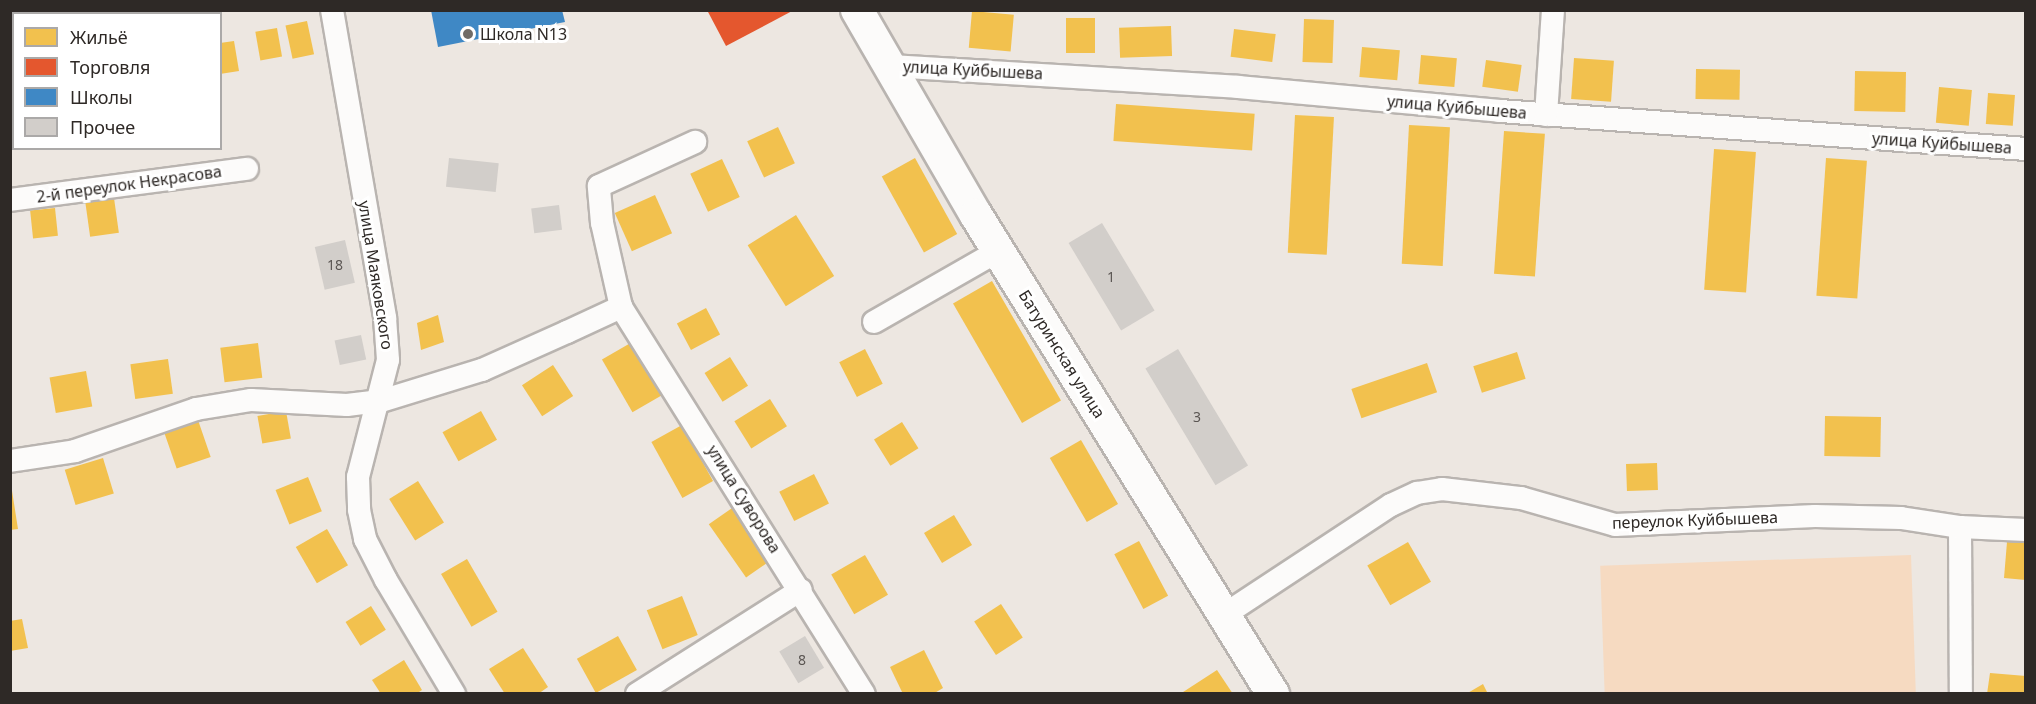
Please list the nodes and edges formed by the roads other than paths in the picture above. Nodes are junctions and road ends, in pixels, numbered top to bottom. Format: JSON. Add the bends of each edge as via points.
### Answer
{"nodes":[{"id":1,"x":332,"y":10,"type":"edge"},
{"id":2,"x":857,"y":10,"type":"edge"},
{"id":3,"x":1553,"y":10,"type":"edge"},
{"id":4,"x":889,"y":66,"type":"junction"},
{"id":5,"x":1546,"y":115,"type":"junction"},
{"id":6,"x":694,"y":142,"type":"dead end"},
{"id":7,"x":2025,"y":149,"type":"edge"},
{"id":8,"x":247,"y":168,"type":"dead end"},
{"id":9,"x":10,"y":200,"type":"edge"},
{"id":10,"x":998,"y":251,"type":"junction"},
{"id":11,"x":621,"y":307,"type":"junction"},
{"id":12,"x":874,"y":322,"type":"dead end"},
{"id":13,"x":381,"y":401,"type":"junction"},
{"id":14,"x":10,"y":461,"type":"edge"},
{"id":15,"x":1960,"y":527,"type":"junction"},
{"id":16,"x":2025,"y":530,"type":"edge"},
{"id":17,"x":801,"y":590,"type":"junction"},
{"id":18,"x":1224,"y":615,"type":"junction"},
{"id":19,"x":454,"y":693,"type":"edge"},
{"id":20,"x":637,"y":693,"type":"edge"},
{"id":21,"x":864,"y":693,"type":"edge"},
{"id":22,"x":1273,"y":693,"type":"edge"},
{"id":23,"x":1961,"y":693,"type":"edge"}],
"edges":[{"from":1,"to":13,"type":"street","name":"улица Маяковского","via":[[385,318],[388,360]]},
{"from":2,"to":4,"type":"main road","name":"Батуринская улица"},
{"from":3,"to":5,"type":"street"},
{"from":4,"to":5,"type":"street","name":"улица Куйбышева","via":[[1238,87]]},
{"from":4,"to":10,"type":"main road","name":"Батуринская улица"},
{"from":5,"to":7,"type":"street","name":"улица Куйбышева"},
{"from":6,"to":11,"type":"street","name":"улица Суворова","via":[[599,186],[602,223]]},
{"from":8,"to":9,"type":"street","name":"2-й переулок Некрасова"},
{"from":10,"to":12,"type":"street"},
{"from":10,"to":18,"type":"main road","name":"Батуринская улица"},
{"from":11,"to":13,"type":"street","via":[[482,370]]},
{"from":11,"to":17,"type":"street","name":"улица Суворова"},
{"from":13,"to":14,"type":"street","via":[[347,405],[297,400],[240,402],[196,409],[75,452]]},
{"from":13,"to":19,"type":"street","name":"улица Маяковского","via":[[366,438],[358,477],[365,539]]},
{"from":15,"to":16,"type":"street","name":"переулок Куйбышева"},
{"from":15,"to":18,"type":"street","name":"переулок Куйбышева","via":[[1901,518],[1815,516],[1615,525],[1521,498],[1442,489],[1417,493],[1391,505]]},
{"from":15,"to":23,"type":"street"},
{"from":17,"to":20,"type":"street"},
{"from":17,"to":21,"type":"street","name":"улица Суворова"},
{"from":18,"to":22,"type":"main road","name":"Батуринская улица"}]}
